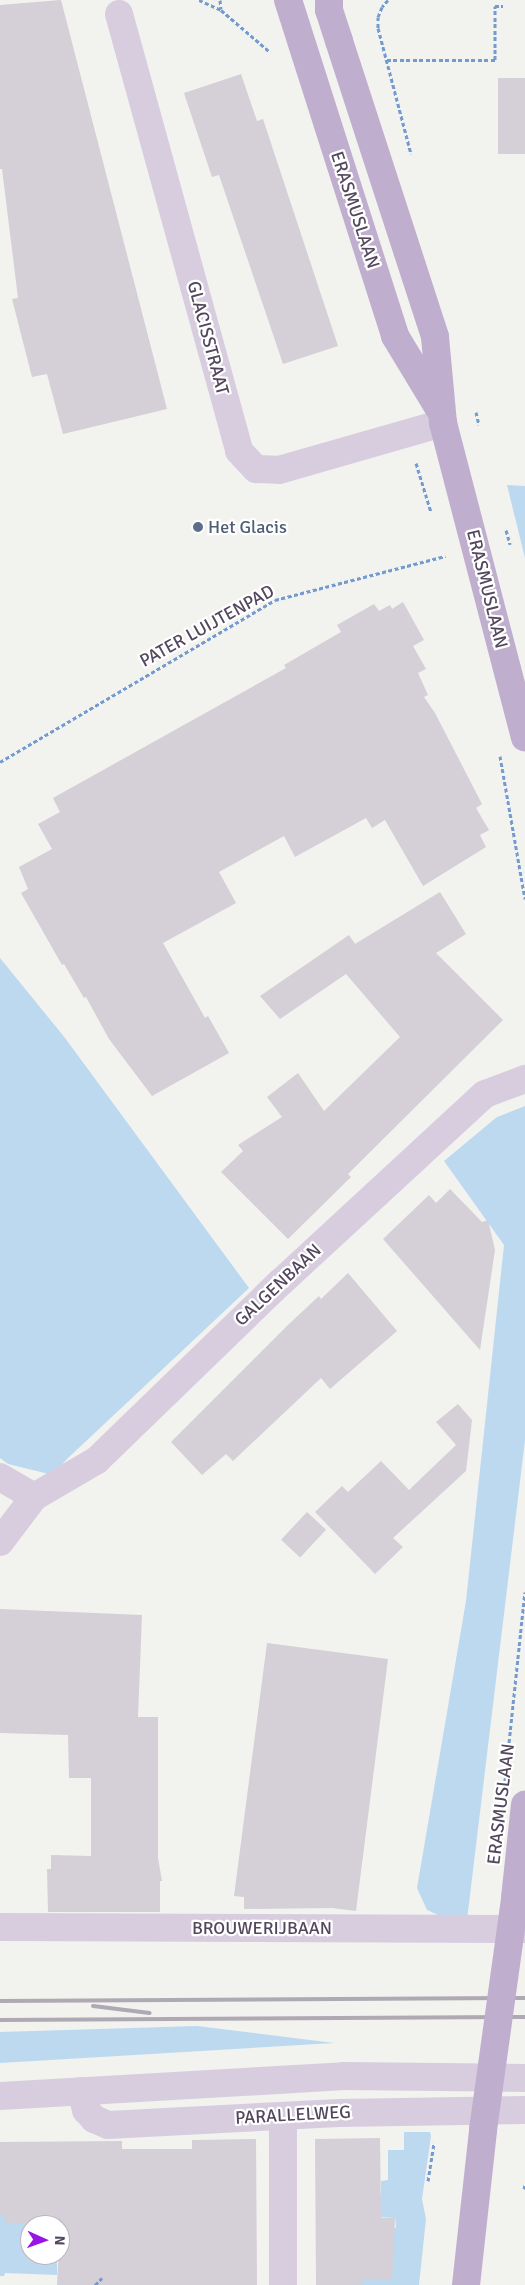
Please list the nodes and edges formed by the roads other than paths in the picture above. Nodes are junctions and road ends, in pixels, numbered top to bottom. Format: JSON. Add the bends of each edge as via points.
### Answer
{"nodes":[{"id":1,"x":288,"y":0,"type":"edge"},
{"id":2,"x":329,"y":0,"type":"edge"},
{"id":3,"x":119,"y":14,"type":"dead end"},
{"id":4,"x":442,"y":417,"type":"junction"},
{"id":5,"x":525,"y":738,"type":"edge"},
{"id":6,"x":525,"y":1079,"type":"edge"},
{"id":7,"x":0,"y":1478,"type":"edge"},
{"id":8,"x":34,"y":1497,"type":"junction"},
{"id":9,"x":0,"y":1542,"type":"edge"},
{"id":10,"x":525,"y":1805,"type":"edge"},
{"id":11,"x":0,"y":1927,"type":"edge"},
{"id":12,"x":525,"y":1928,"type":"edge"},
{"id":13,"x":525,"y":2078,"type":"edge"},
{"id":14,"x":81,"y":2091,"type":"junction"},
{"id":15,"x":0,"y":2096,"type":"edge"},
{"id":16,"x":525,"y":2110,"type":"edge"},
{"id":17,"x":283,"y":2116,"type":"junction"},
{"id":18,"x":283,"y":2285,"type":"edge"},
{"id":19,"x":466,"y":2285,"type":"edge"}],
"edges":[{"from":1,"to":4,"type":"main road","name":"ERASMUSLAAN","via":[[395,336]]},
{"from":2,"to":4,"type":"main road","name":"ERASMUSLAAN","via":[[339,41],[435,337]]},
{"from":3,"to":4,"type":"street","name":"GLACISSTRAAT","via":[[239,451],[256,469],[279,470]]},
{"from":4,"to":5,"type":"main road","name":"ERASMUSLAAN"},
{"from":6,"to":8,"type":"street","name":"GALGENBAAN","via":[[485,1094],[280,1282],[97,1460]]},
{"from":7,"to":8,"type":"street"},
{"from":8,"to":9,"type":"street"},
{"from":10,"to":19,"type":"main road","name":"ERASMUSLAAN","bridge":true},
{"from":11,"to":12,"type":"street","name":"BROUWERIJBAAN"},
{"from":13,"to":14,"type":"street","name":"PARALLELWEG","via":[[344,2076]]},
{"from":14,"to":15,"type":"street","name":"PARALLELWEG"},
{"from":14,"to":17,"type":"street","name":"PARALLELWEG","via":[[86,2110],[94,2119],[108,2124]]},
{"from":16,"to":17,"type":"street","name":"PARALLELWEG"},
{"from":17,"to":18,"type":"street"}]}
